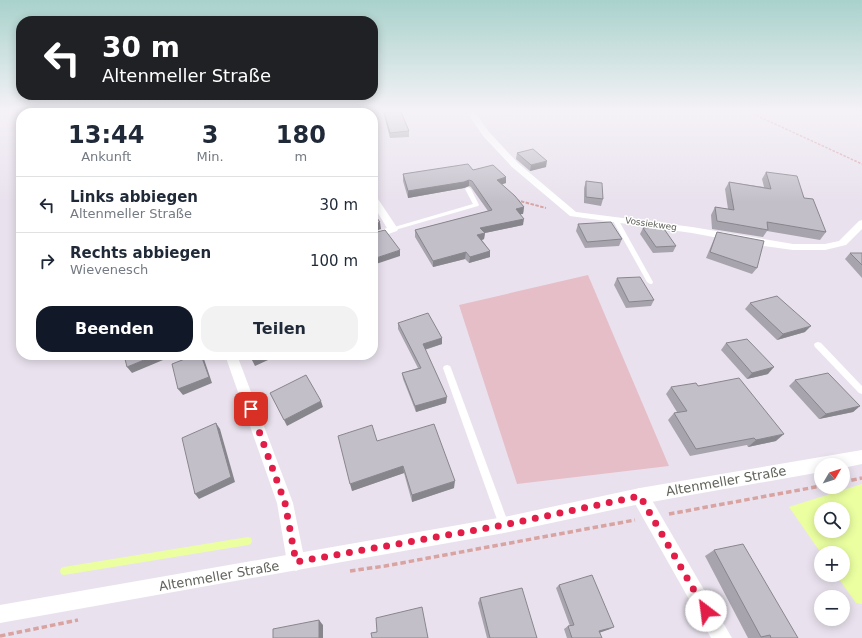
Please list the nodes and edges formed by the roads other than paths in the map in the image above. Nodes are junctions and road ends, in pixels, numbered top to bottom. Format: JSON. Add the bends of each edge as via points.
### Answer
{"nodes":[{"id":1,"x":493,"y":142,"type":"edge"},
{"id":2,"x":468,"y":189,"type":"edge"},
{"id":3,"x":378,"y":206,"type":"edge"},
{"id":4,"x":614,"y":219,"type":"junction"},
{"id":5,"x":862,"y":223,"type":"edge"},
{"id":6,"x":393,"y":229,"type":"junction"},
{"id":7,"x":378,"y":234,"type":"edge"},
{"id":8,"x":650,"y":282,"type":"dead end"},
{"id":9,"x":818,"y":345,"type":"dead end"},
{"id":10,"x":233,"y":360,"type":"edge"},
{"id":11,"x":446,"y":368,"type":"dead end"},
{"id":12,"x":862,"y":391,"type":"edge"},
{"id":13,"x":862,"y":457,"type":"edge"},
{"id":14,"x":640,"y":496,"type":"junction"},
{"id":15,"x":504,"y":525,"type":"junction"},
{"id":16,"x":296,"y":562,"type":"junction"},
{"id":17,"x":0,"y":614,"type":"edge"},
{"id":18,"x":722,"y":638,"type":"edge"}],
"edges":[{"from":1,"to":4,"type":"street","name":"Vossiekweg","via":[[515,165],[573,214]]},
{"from":2,"to":6,"type":"lane","via":[[476,205]]},
{"from":3,"to":6,"type":"street"},
{"from":4,"to":5,"type":"street","name":"Vossiekweg","via":[[793,247],[826,247],[842,243]]},
{"from":4,"to":8,"type":"lane"},
{"from":6,"to":7,"type":"street"},
{"from":9,"to":12,"type":"lane"},
{"from":10,"to":16,"type":"street","via":[[285,503]]},
{"from":11,"to":15,"type":"lane"},
{"from":13,"to":14,"type":"street","name":"Altenmeller Straße"},
{"from":14,"to":15,"type":"street","name":"Altenmeller Straße"},
{"from":14,"to":18,"type":"street"},
{"from":15,"to":16,"type":"street","name":"Altenmeller Straße"},
{"from":16,"to":17,"type":"street","name":"Altenmeller Straße"}]}
